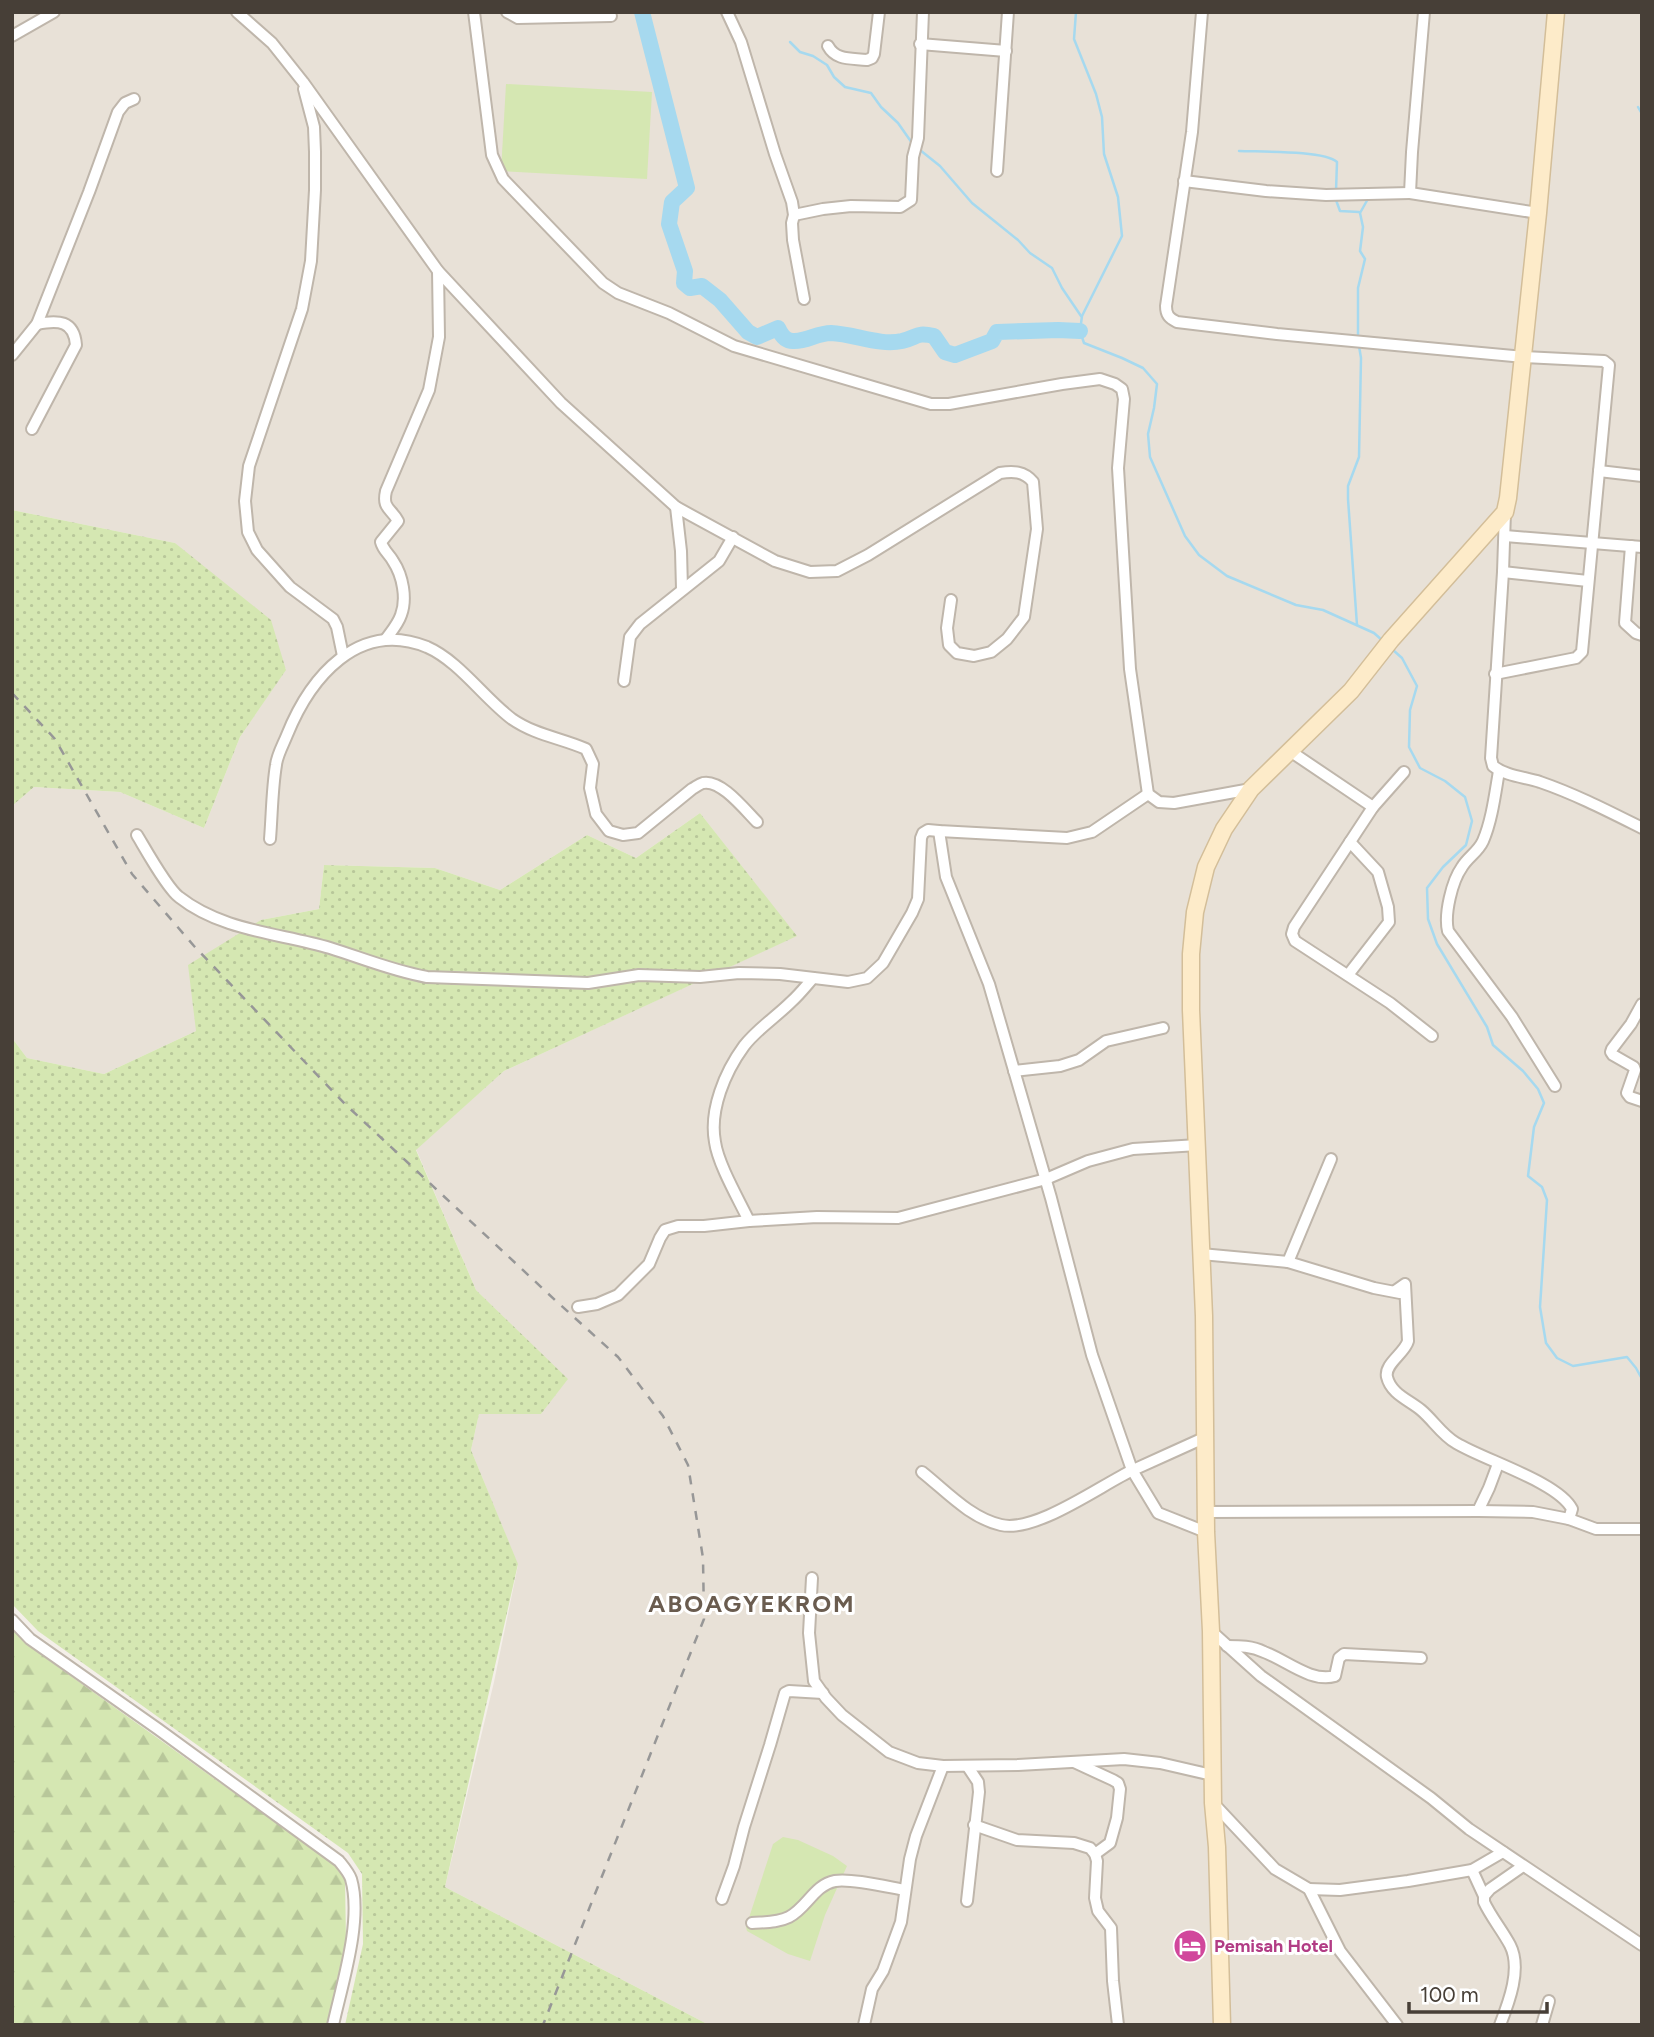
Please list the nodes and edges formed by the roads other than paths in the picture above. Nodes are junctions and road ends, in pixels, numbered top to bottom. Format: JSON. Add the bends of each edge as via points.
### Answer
{"nodes":[{"id":1,"x":54,"y":12,"type":"edge"},
{"id":2,"x":237,"y":12,"type":"edge"},
{"id":3,"x":474,"y":12,"type":"edge"},
{"id":4,"x":507,"y":12,"type":"edge"},
{"id":5,"x":727,"y":12,"type":"edge"},
{"id":6,"x":879,"y":12,"type":"edge"},
{"id":7,"x":923,"y":12,"type":"edge"},
{"id":8,"x":1008,"y":12,"type":"edge"},
{"id":9,"x":1202,"y":12,"type":"edge"},
{"id":10,"x":1424,"y":12,"type":"edge"},
{"id":11,"x":1556,"y":12,"type":"edge"},
{"id":12,"x":611,"y":16,"type":"dead end"},
{"id":13,"x":12,"y":36,"type":"edge"},
{"id":14,"x":920,"y":44,"type":"junction"},
{"id":15,"x":828,"y":46,"type":"dead end"},
{"id":16,"x":1006,"y":51,"type":"junction"},
{"id":17,"x":303,"y":82,"type":"junction"},
{"id":18,"x":134,"y":99,"type":"dead end"},
{"id":19,"x":997,"y":171,"type":"dead end"},
{"id":20,"x":1184,"y":180,"type":"junction"},
{"id":21,"x":1410,"y":193,"type":"junction"},
{"id":22,"x":1538,"y":213,"type":"junction"},
{"id":23,"x":794,"y":215,"type":"junction"},
{"id":24,"x":438,"y":271,"type":"junction"},
{"id":25,"x":804,"y":299,"type":"dead end"},
{"id":26,"x":37,"y":324,"type":"junction"},
{"id":27,"x":12,"y":355,"type":"edge"},
{"id":28,"x":1524,"y":357,"type":"junction"},
{"id":29,"x":32,"y":429,"type":"dead end"},
{"id":30,"x":1599,"y":471,"type":"junction"},
{"id":31,"x":1642,"y":476,"type":"edge"},
{"id":32,"x":676,"y":507,"type":"junction"},
{"id":33,"x":1505,"y":512,"type":"junction"},
{"id":34,"x":1505,"y":536,"type":"junction"},
{"id":35,"x":733,"y":537,"type":"junction"},
{"id":36,"x":1592,"y":543,"type":"junction"},
{"id":37,"x":1636,"y":546,"type":"edge"},
{"id":38,"x":1503,"y":572,"type":"junction"},
{"id":39,"x":1588,"y":581,"type":"junction"},
{"id":40,"x":682,"y":589,"type":"junction"},
{"id":41,"x":951,"y":600,"type":"dead end"},
{"id":42,"x":1642,"y":635,"type":"edge"},
{"id":43,"x":386,"y":639,"type":"junction"},
{"id":44,"x":343,"y":656,"type":"junction"},
{"id":45,"x":1495,"y":674,"type":"junction"},
{"id":46,"x":624,"y":681,"type":"dead end"},
{"id":47,"x":1290,"y":751,"type":"junction"},
{"id":48,"x":1499,"y":771,"type":"junction"},
{"id":49,"x":1404,"y":772,"type":"dead end"},
{"id":50,"x":1251,"y":789,"type":"junction"},
{"id":51,"x":1148,"y":794,"type":"junction"},
{"id":52,"x":1373,"y":807,"type":"junction"},
{"id":53,"x":757,"y":822,"type":"dead end"},
{"id":54,"x":1642,"y":828,"type":"edge"},
{"id":55,"x":939,"y":831,"type":"junction"},
{"id":56,"x":137,"y":835,"type":"dead end"},
{"id":57,"x":270,"y":839,"type":"dead end"},
{"id":58,"x":1350,"y":842,"type":"junction"},
{"id":59,"x":1348,"y":975,"type":"junction"},
{"id":60,"x":813,"y":978,"type":"junction"},
{"id":61,"x":1642,"y":1004,"type":"edge"},
{"id":62,"x":1163,"y":1028,"type":"dead end"},
{"id":63,"x":1432,"y":1036,"type":"dead end"},
{"id":64,"x":1014,"y":1071,"type":"junction"},
{"id":65,"x":1555,"y":1086,"type":"dead end"},
{"id":66,"x":1642,"y":1101,"type":"edge"},
{"id":67,"x":1198,"y":1145,"type":"junction"},
{"id":68,"x":1331,"y":1159,"type":"dead end"},
{"id":69,"x":1046,"y":1179,"type":"junction"},
{"id":70,"x":749,"y":1221,"type":"junction"},
{"id":71,"x":1201,"y":1254,"type":"junction"},
{"id":72,"x":1288,"y":1262,"type":"junction"},
{"id":73,"x":578,"y":1307,"type":"dead end"},
{"id":74,"x":1206,"y":1437,"type":"junction"},
{"id":75,"x":1498,"y":1464,"type":"junction"},
{"id":76,"x":1132,"y":1470,"type":"junction"},
{"id":77,"x":922,"y":1472,"type":"dead end"},
{"id":78,"x":1478,"y":1511,"type":"junction"},
{"id":79,"x":1206,"y":1512,"type":"junction"},
{"id":80,"x":1569,"y":1519,"type":"junction"},
{"id":81,"x":1642,"y":1529,"type":"edge"},
{"id":82,"x":1206,"y":1532,"type":"junction"},
{"id":83,"x":812,"y":1578,"type":"dead end"},
{"id":84,"x":12,"y":1620,"type":"edge"},
{"id":85,"x":1211,"y":1632,"type":"junction"},
{"id":86,"x":1227,"y":1646,"type":"junction"},
{"id":87,"x":1421,"y":1658,"type":"dead end"},
{"id":88,"x":823,"y":1693,"type":"junction"},
{"id":89,"x":1071,"y":1761,"type":"junction"},
{"id":90,"x":943,"y":1766,"type":"junction"},
{"id":91,"x":968,"y":1767,"type":"junction"},
{"id":92,"x":1212,"y":1775,"type":"junction"},
{"id":93,"x":1213,"y":1803,"type":"junction"},
{"id":94,"x":974,"y":1825,"type":"junction"},
{"id":95,"x":1503,"y":1852,"type":"junction"},
{"id":96,"x":1095,"y":1854,"type":"junction"},
{"id":97,"x":1523,"y":1866,"type":"junction"},
{"id":98,"x":1472,"y":1870,"type":"junction"},
{"id":99,"x":1309,"y":1889,"type":"junction"},
{"id":100,"x":905,"y":1890,"type":"junction"},
{"id":101,"x":1484,"y":1896,"type":"junction"},
{"id":102,"x":722,"y":1899,"type":"dead end"},
{"id":103,"x":967,"y":1901,"type":"dead end"},
{"id":104,"x":752,"y":1923,"type":"dead end"},
{"id":105,"x":1642,"y":1945,"type":"edge"},
{"id":106,"x":1549,"y":2001,"type":"dead end"},
{"id":107,"x":333,"y":2025,"type":"edge"},
{"id":108,"x":864,"y":2025,"type":"edge"},
{"id":109,"x":1118,"y":2025,"type":"edge"},
{"id":110,"x":1222,"y":2025,"type":"edge"},
{"id":111,"x":1396,"y":2025,"type":"edge"},
{"id":112,"x":1500,"y":2025,"type":"edge"},
{"id":113,"x":1542,"y":2025,"type":"edge"}],
"edges":[{"from":1,"to":13,"type":"street"},
{"from":2,"to":17,"type":"street","via":[[272,43]]},
{"from":3,"to":51,"type":"street","via":[[492,155],[503,179],[603,284],[618,293],[734,346],[931,404],[1100,379],[1122,389],[1118,468],[1128,642]]},
{"from":4,"to":12,"type":"street","via":[[518,18]]},
{"from":5,"to":23,"type":"street","via":[[741,42]]},
{"from":6,"to":15,"type":"street","via":[[872,58],[839,57]]},
{"from":7,"to":14,"type":"street"},
{"from":8,"to":16,"type":"street"},
{"from":9,"to":20,"type":"street"},
{"from":10,"to":21,"type":"street"},
{"from":11,"to":22,"type":"street"},
{"from":14,"to":16,"type":"street"},
{"from":14,"to":23,"type":"street","via":[[911,200],[900,207],[851,206]]},
{"from":16,"to":19,"type":"street"},
{"from":17,"to":24,"type":"street"},
{"from":17,"to":44,"type":"street","via":[[314,127],[311,261],[302,309],[248,466],[245,501],[248,532],[257,550],[290,587],[333,619]]},
{"from":18,"to":26,"type":"street","via":[[118,112]]},
{"from":20,"to":21,"type":"street","via":[[1326,195]]},
{"from":20,"to":28,"type":"street","via":[[1166,306],[1166,313],[1177,322]]},
{"from":21,"to":22,"type":"street"},
{"from":22,"to":28,"type":"street"},
{"from":23,"to":25,"type":"street","via":[[793,240]]},
{"from":24,"to":32,"type":"street","via":[[561,403]]},
{"from":24,"to":43,"type":"street","via":[[439,337],[429,390],[384,499],[398,521],[382,547],[395,562],[405,601],[401,617]]},
{"from":26,"to":27,"type":"street"},
{"from":26,"to":29,"type":"street","via":[[66,324],[75,333],[76,345]]},
{"from":28,"to":30,"type":"street","via":[[1608,362]]},
{"from":28,"to":33,"type":"street"},
{"from":30,"to":31,"type":"street"},
{"from":30,"to":36,"type":"street"},
{"from":32,"to":35,"type":"street"},
{"from":32,"to":40,"type":"street"},
{"from":33,"to":34,"type":"street"},
{"from":33,"to":47,"type":"street","via":[[1351,691]]},
{"from":34,"to":36,"type":"street"},
{"from":34,"to":38,"type":"street"},
{"from":35,"to":40,"type":"street","via":[[719,561]]},
{"from":35,"to":41,"type":"street","via":[[775,561],[810,572],[837,571],[1000,473],[1014,471],[1028,477],[1033,482],[1037,528],[1024,617],[991,652],[957,653],[949,645],[947,628]]},
{"from":36,"to":37,"type":"street"},
{"from":36,"to":39,"type":"street"},
{"from":37,"to":42,"type":"street","via":[[1625,623]]},
{"from":38,"to":39,"type":"street"},
{"from":38,"to":45,"type":"street"},
{"from":39,"to":45,"type":"street","via":[[1580,656]]},
{"from":40,"to":46,"type":"street","via":[[631,636]]},
{"from":43,"to":44,"type":"street"},
{"from":43,"to":53,"type":"street","via":[[429,648],[513,719],[544,736],[586,749],[593,764],[590,788],[596,814],[609,831],[638,833],[703,783],[724,789]]},
{"from":44,"to":57,"type":"street","via":[[327,669],[297,711],[276,763]]},
{"from":45,"to":48,"type":"street","via":[[1491,758]]},
{"from":47,"to":50,"type":"street"},
{"from":47,"to":52,"type":"street"},
{"from":48,"to":54,"type":"street","via":[[1581,798]]},
{"from":48,"to":65,"type":"street","via":[[1482,843],[1461,867],[1445,921]]},
{"from":49,"to":52,"type":"street"},
{"from":50,"to":51,"type":"street","via":[[1174,803],[1159,802]]},
{"from":50,"to":67,"type":"street","via":[[1206,867],[1195,912],[1191,1010]]},
{"from":51,"to":55,"type":"street","via":[[1092,832],[1068,838]]},
{"from":52,"to":58,"type":"street"},
{"from":55,"to":60,"type":"street","via":[[928,831],[920,838],[918,899],[883,963],[867,978],[848,982]]},
{"from":55,"to":64,"type":"street","via":[[946,877],[989,984]]},
{"from":56,"to":60,"type":"street","via":[[177,896],[209,916],[328,947],[404,973],[588,983],[639,975],[700,977],[739,972]]},
{"from":58,"to":59,"type":"street","via":[[1378,872],[1389,922]]},
{"from":58,"to":59,"type":"street","via":[[1292,934],[1294,941]]},
{"from":59,"to":63,"type":"street"},
{"from":60,"to":70,"type":"street","via":[[744,1046],[716,1103],[715,1142]]},
{"from":61,"to":66,"type":"street","via":[[1611,1052],[1634,1067],[1627,1093]]},
{"from":62,"to":64,"type":"street","via":[[1106,1041],[1079,1060],[1060,1066]]},
{"from":64,"to":69,"type":"street"},
{"from":67,"to":69,"type":"street","via":[[1133,1149]]},
{"from":67,"to":71,"type":"street"},
{"from":68,"to":72,"type":"street"},
{"from":69,"to":70,"type":"street","via":[[898,1218]]},
{"from":69,"to":76,"type":"street","via":[[1092,1355]]},
{"from":70,"to":73,"type":"street","via":[[665,1230],[649,1264],[634,1281],[618,1295]]},
{"from":71,"to":72,"type":"street"},
{"from":71,"to":74,"type":"street"},
{"from":72,"to":75,"type":"street","via":[[1374,1289],[1403,1286],[1407,1347],[1387,1377],[1394,1389],[1454,1442]]},
{"from":74,"to":76,"type":"street"},
{"from":74,"to":79,"type":"street"},
{"from":75,"to":78,"type":"street"},
{"from":75,"to":80,"type":"street","via":[[1563,1498],[1572,1509]]},
{"from":76,"to":77,"type":"street","via":[[1084,1500],[1018,1526],[986,1520]]},
{"from":76,"to":82,"type":"street","via":[[1158,1513]]},
{"from":78,"to":79,"type":"street"},
{"from":78,"to":80,"type":"street","via":[[1533,1512]]},
{"from":79,"to":82,"type":"street"},
{"from":80,"to":81,"type":"street","via":[[1596,1529]]},
{"from":82,"to":85,"type":"street"},
{"from":83,"to":88,"type":"street","via":[[809,1633],[814,1681]]},
{"from":84,"to":107,"type":"street","via":[[30,1639],[340,1861],[351,1877],[354,1904],[352,1942]]},
{"from":85,"to":86,"type":"street"},
{"from":85,"to":92,"type":"street"},
{"from":86,"to":87,"type":"street","via":[[1251,1647],[1329,1678],[1335,1676],[1339,1658],[1345,1654]]},
{"from":86,"to":95,"type":"street","via":[[1312,1715]]},
{"from":88,"to":90,"type":"street","via":[[842,1715],[889,1752]]},
{"from":88,"to":102,"type":"street","via":[[785,1693]]},
{"from":89,"to":91,"type":"street"},
{"from":89,"to":92,"type":"street","via":[[1124,1759]]},
{"from":89,"to":96,"type":"street","via":[[1113,1780],[1120,1789],[1110,1843]]},
{"from":90,"to":91,"type":"street"},
{"from":90,"to":100,"type":"street","via":[[916,1836]]},
{"from":91,"to":94,"type":"street","via":[[978,1782]]},
{"from":92,"to":93,"type":"street"},
{"from":93,"to":99,"type":"street","via":[[1275,1869]]},
{"from":93,"to":110,"type":"street"},
{"from":94,"to":96,"type":"street","via":[[1017,1840],[1074,1843]]},
{"from":94,"to":103,"type":"street"},
{"from":95,"to":97,"type":"street"},
{"from":95,"to":98,"type":"street"},
{"from":96,"to":109,"type":"street","via":[[1094,1898],[1111,1928]]},
{"from":97,"to":101,"type":"street"},
{"from":97,"to":105,"type":"street"},
{"from":98,"to":99,"type":"street","via":[[1340,1890]]},
{"from":98,"to":101,"type":"street"},
{"from":99,"to":111,"type":"street","via":[[1340,1951]]},
{"from":100,"to":104,"type":"street","via":[[835,1881],[815,1892],[790,1917]]},
{"from":100,"to":108,"type":"street","via":[[901,1922],[873,1989]]},
{"from":101,"to":112,"type":"street","via":[[1487,1909],[1511,1946],[1516,1968]]},
{"from":106,"to":113,"type":"street"}]}
